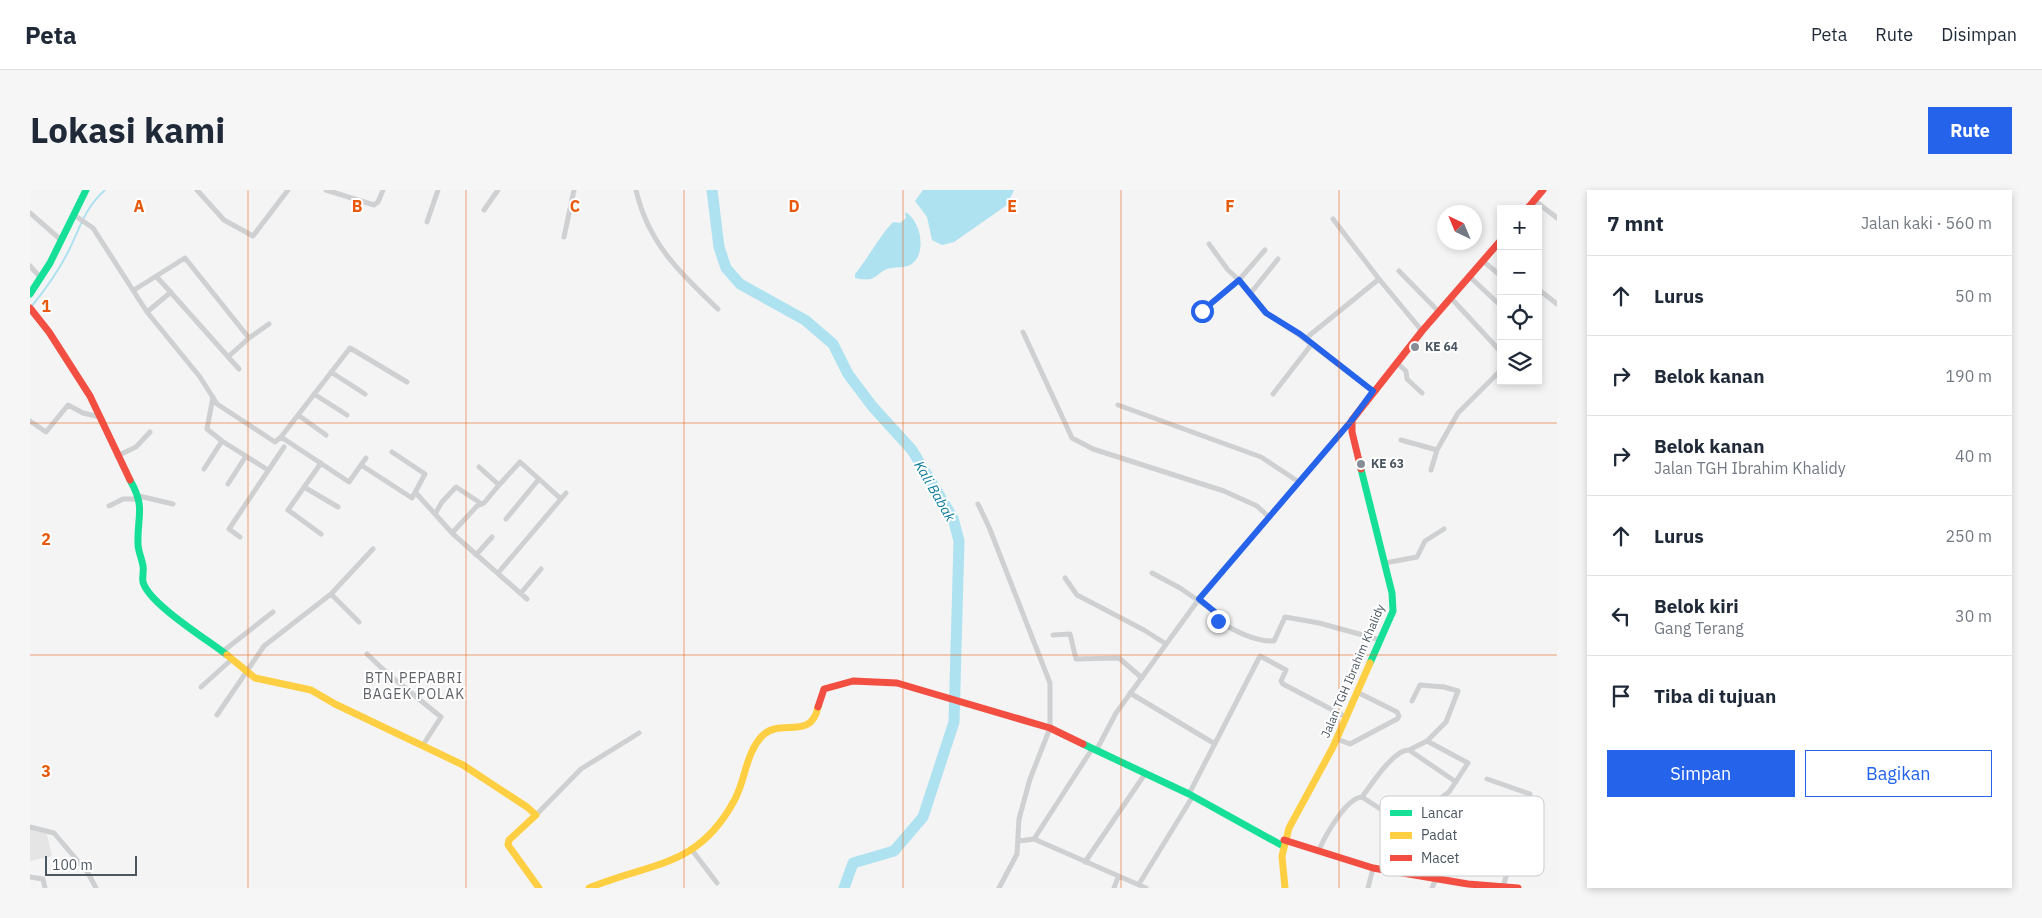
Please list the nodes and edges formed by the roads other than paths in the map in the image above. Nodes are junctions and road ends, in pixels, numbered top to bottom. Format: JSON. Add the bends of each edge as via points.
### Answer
{"nodes":[{"id":1,"x":197,"y":190,"type":"edge"},
{"id":2,"x":288,"y":190,"type":"edge"},
{"id":3,"x":326,"y":190,"type":"edge"},
{"id":4,"x":383,"y":190,"type":"edge"},
{"id":5,"x":438,"y":190,"type":"edge"},
{"id":6,"x":498,"y":190,"type":"edge"},
{"id":7,"x":574,"y":190,"type":"edge"},
{"id":8,"x":636,"y":190,"type":"edge"},
{"id":9,"x":1543,"y":190,"type":"edge"},
{"id":10,"x":83,"y":191,"type":"edge"},
{"id":11,"x":344,"y":192,"type":"edge"},
{"id":12,"x":1534,"y":200,"type":"junction"},
{"id":13,"x":1530,"y":205,"type":"edge"},
{"id":14,"x":484,"y":210,"type":"dead end"},
{"id":15,"x":30,"y":213,"type":"edge"},
{"id":16,"x":74,"y":215,"type":"junction"},
{"id":17,"x":1557,"y":218,"type":"edge"},
{"id":18,"x":1333,"y":219,"type":"dead end"},
{"id":19,"x":427,"y":222,"type":"dead end"},
{"id":20,"x":564,"y":237,"type":"dead end"},
{"id":21,"x":61,"y":240,"type":"junction"},
{"id":22,"x":1210,"y":244,"type":"dead end"},
{"id":23,"x":1497,"y":245,"type":"edge"},
{"id":24,"x":1265,"y":250,"type":"dead end"},
{"id":25,"x":1278,"y":259,"type":"dead end"},
{"id":26,"x":1483,"y":261,"type":"junction"},
{"id":27,"x":30,"y":266,"type":"edge"},
{"id":28,"x":1399,"y":272,"type":"dead end"},
{"id":29,"x":1497,"y":273,"type":"edge"},
{"id":30,"x":157,"y":277,"type":"junction"},
{"id":31,"x":1470,"y":277,"type":"junction"},
{"id":32,"x":41,"y":278,"type":"junction"},
{"id":33,"x":1379,"y":279,"type":"junction"},
{"id":34,"x":1239,"y":280,"type":"junction"},
{"id":35,"x":134,"y":290,"type":"junction"},
{"id":36,"x":171,"y":292,"type":"junction"},
{"id":37,"x":1542,"y":292,"type":"edge"},
{"id":38,"x":30,"y":294,"type":"edge"},
{"id":39,"x":1250,"y":294,"type":"junction"},
{"id":40,"x":1451,"y":298,"type":"junction"},
{"id":41,"x":1497,"y":302,"type":"edge"},
{"id":42,"x":1557,"y":304,"type":"edge"},
{"id":43,"x":718,"y":309,"type":"dead end"},
{"id":44,"x":30,"y":310,"type":"edge"},
{"id":45,"x":147,"y":312,"type":"junction"},
{"id":46,"x":1439,"y":312,"type":"junction"},
{"id":47,"x":1199,"y":314,"type":"dead end"},
{"id":48,"x":269,"y":324,"type":"dead end"},
{"id":49,"x":1422,"y":331,"type":"junction"},
{"id":50,"x":1022,"y":332,"type":"dead end"},
{"id":51,"x":249,"y":338,"type":"junction"},
{"id":52,"x":1304,"y":339,"type":"junction"},
{"id":53,"x":1311,"y":345,"type":"junction"},
{"id":54,"x":1497,"y":348,"type":"edge"},
{"id":55,"x":228,"y":357,"type":"junction"},
{"id":56,"x":1397,"y":362,"type":"junction"},
{"id":57,"x":239,"y":368,"type":"dead end"},
{"id":58,"x":331,"y":372,"type":"junction"},
{"id":59,"x":1497,"y":374,"type":"edge"},
{"id":60,"x":407,"y":382,"type":"dead end"},
{"id":61,"x":1373,"y":391,"type":"junction"},
{"id":62,"x":1422,"y":393,"type":"dead end"},
{"id":63,"x":314,"y":394,"type":"junction"},
{"id":64,"x":365,"y":394,"type":"dead end"},
{"id":65,"x":1273,"y":394,"type":"dead end"},
{"id":66,"x":213,"y":397,"type":"junction"},
{"id":67,"x":1118,"y":405,"type":"dead end"},
{"id":68,"x":298,"y":415,"type":"junction"},
{"id":69,"x":347,"y":415,"type":"dead end"},
{"id":70,"x":100,"y":417,"type":"junction"},
{"id":71,"x":1352,"y":420,"type":"junction"},
{"id":72,"x":30,"y":421,"type":"edge"},
{"id":73,"x":150,"y":432,"type":"dead end"},
{"id":74,"x":326,"y":435,"type":"dead end"},
{"id":75,"x":281,"y":437,"type":"junction"},
{"id":76,"x":1401,"y":440,"type":"dead end"},
{"id":77,"x":222,"y":441,"type":"junction"},
{"id":78,"x":284,"y":447,"type":"dead end"},
{"id":79,"x":1438,"y":450,"type":"junction"},
{"id":80,"x":392,"y":452,"type":"dead end"},
{"id":81,"x":117,"y":456,"type":"junction"},
{"id":82,"x":246,"y":456,"type":"junction"},
{"id":83,"x":366,"y":458,"type":"dead end"},
{"id":84,"x":321,"y":463,"type":"junction"},
{"id":85,"x":361,"y":465,"type":"junction"},
{"id":86,"x":479,"y":467,"type":"dead end"},
{"id":87,"x":204,"y":469,"type":"dead end"},
{"id":88,"x":268,"y":470,"type":"junction"},
{"id":89,"x":1431,"y":470,"type":"dead end"},
{"id":90,"x":539,"y":479,"type":"junction"},
{"id":91,"x":1299,"y":482,"type":"junction"},
{"id":92,"x":228,"y":484,"type":"dead end"},
{"id":93,"x":499,"y":485,"type":"junction"},
{"id":94,"x":304,"y":487,"type":"junction"},
{"id":95,"x":415,"y":492,"type":"junction"},
{"id":96,"x":566,"y":493,"type":"dead end"},
{"id":97,"x":140,"y":498,"type":"junction"},
{"id":98,"x":561,"y":499,"type":"junction"},
{"id":99,"x":172,"y":504,"type":"dead end"},
{"id":100,"x":482,"y":504,"type":"junction"},
{"id":101,"x":978,"y":504,"type":"dead end"},
{"id":102,"x":109,"y":506,"type":"dead end"},
{"id":103,"x":338,"y":507,"type":"dead end"},
{"id":104,"x":435,"y":514,"type":"junction"},
{"id":105,"x":1269,"y":517,"type":"junction"},
{"id":106,"x":506,"y":519,"type":"dead end"},
{"id":107,"x":1444,"y":529,"type":"dead end"},
{"id":108,"x":452,"y":533,"type":"junction"},
{"id":109,"x":321,"y":534,"type":"dead end"},
{"id":110,"x":240,"y":537,"type":"dead end"},
{"id":111,"x":492,"y":537,"type":"dead end"},
{"id":112,"x":373,"y":549,"type":"dead end"},
{"id":113,"x":476,"y":555,"type":"junction"},
{"id":114,"x":1385,"y":563,"type":"junction"},
{"id":115,"x":541,"y":569,"type":"dead end"},
{"id":116,"x":1152,"y":573,"type":"dead end"},
{"id":117,"x":498,"y":574,"type":"junction"},
{"id":118,"x":1065,"y":578,"type":"dead end"},
{"id":119,"x":521,"y":593,"type":"junction"},
{"id":120,"x":331,"y":594,"type":"junction"},
{"id":121,"x":527,"y":598,"type":"dead end"},
{"id":122,"x":1199,"y":599,"type":"junction"},
{"id":123,"x":273,"y":612,"type":"dead end"},
{"id":124,"x":359,"y":622,"type":"dead end"},
{"id":125,"x":1053,"y":635,"type":"dead end"},
{"id":126,"x":1380,"y":640,"type":"junction"},
{"id":127,"x":1166,"y":644,"type":"junction"},
{"id":128,"x":222,"y":652,"type":"junction"},
{"id":129,"x":367,"y":654,"type":"dead end"},
{"id":130,"x":231,"y":660,"type":"junction"},
{"id":131,"x":245,"y":672,"type":"junction"},
{"id":132,"x":1142,"y":678,"type":"junction"},
{"id":133,"x":201,"y":687,"type":"dead end"},
{"id":134,"x":1357,"y":692,"type":"junction"},
{"id":135,"x":1130,"y":693,"type":"junction"},
{"id":136,"x":1412,"y":701,"type":"dead end"},
{"id":137,"x":217,"y":715,"type":"dead end"},
{"id":138,"x":1346,"y":717,"type":"junction"},
{"id":139,"x":1050,"y":728,"type":"junction"},
{"id":140,"x":640,"y":733,"type":"dead end"},
{"id":141,"x":1337,"y":738,"type":"junction"},
{"id":142,"x":1427,"y":740,"type":"junction"},
{"id":143,"x":1215,"y":744,"type":"junction"},
{"id":144,"x":423,"y":746,"type":"junction"},
{"id":145,"x":1094,"y":750,"type":"junction"},
{"id":146,"x":1409,"y":750,"type":"junction"},
{"id":147,"x":1145,"y":774,"type":"junction"},
{"id":148,"x":1487,"y":779,"type":"dead end"},
{"id":149,"x":1456,"y":782,"type":"junction"},
{"id":150,"x":1191,"y":795,"type":"junction"},
{"id":151,"x":1444,"y":796,"type":"edge"},
{"id":152,"x":1529,"y":796,"type":"edge"},
{"id":153,"x":1362,"y":797,"type":"junction"},
{"id":154,"x":1380,"y":809,"type":"edge"},
{"id":155,"x":536,"y":815,"type":"junction"},
{"id":156,"x":30,"y":826,"type":"edge"},
{"id":157,"x":1034,"y":839,"type":"junction"},
{"id":158,"x":1019,"y":841,"type":"junction"},
{"id":159,"x":1284,"y":843,"type":"junction"},
{"id":160,"x":692,"y":850,"type":"junction"},
{"id":161,"x":1319,"y":850,"type":"junction"},
{"id":162,"x":1085,"y":862,"type":"junction"},
{"id":163,"x":1373,"y":868,"type":"junction"},
{"id":164,"x":1380,"y":869,"type":"edge"},
{"id":165,"x":30,"y":876,"type":"edge"},
{"id":166,"x":1421,"y":876,"type":"edge"},
{"id":167,"x":1118,"y":877,"type":"junction"},
{"id":168,"x":1433,"y":878,"type":"junction"},
{"id":169,"x":716,"y":884,"type":"dead end"},
{"id":170,"x":1139,"y":884,"type":"junction"},
{"id":171,"x":1467,"y":886,"type":"edge"},
{"id":172,"x":1503,"y":887,"type":"edge"},
{"id":173,"x":45,"y":888,"type":"edge"},
{"id":174,"x":96,"y":888,"type":"edge"},
{"id":175,"x":539,"y":888,"type":"edge"},
{"id":176,"x":589,"y":888,"type":"edge"},
{"id":177,"x":999,"y":888,"type":"edge"},
{"id":178,"x":1114,"y":888,"type":"edge"},
{"id":179,"x":1146,"y":888,"type":"edge"},
{"id":180,"x":1284,"y":888,"type":"edge"},
{"id":181,"x":1368,"y":888,"type":"edge"},
{"id":182,"x":1432,"y":888,"type":"edge"},
{"id":183,"x":1518,"y":888,"type":"edge"}],
"edges":[{"from":1,"to":2,"type":"street","via":[[224,220],[253,236]]},
{"from":3,"to":11,"type":"street"},
{"from":4,"to":11,"type":"street","via":[[374,205]]},
{"from":5,"to":19,"type":"street"},
{"from":6,"to":14,"type":"street"},
{"from":7,"to":20,"type":"street"},
{"from":8,"to":43,"type":"street","via":[[643,215],[660,247]]},
{"from":9,"to":12,"type":"street"},
{"from":10,"to":16,"type":"street"},
{"from":12,"to":13,"type":"street"},
{"from":12,"to":17,"type":"street"},
{"from":15,"to":21,"type":"street"},
{"from":16,"to":21,"type":"street"},
{"from":16,"to":35,"type":"street","via":[[93,228]]},
{"from":18,"to":33,"type":"street"},
{"from":21,"to":32,"type":"street"},
{"from":22,"to":34,"type":"street"},
{"from":23,"to":26,"type":"street"},
{"from":24,"to":34,"type":"street"},
{"from":25,"to":39,"type":"street"},
{"from":26,"to":29,"type":"street"},
{"from":26,"to":31,"type":"street"},
{"from":27,"to":32,"type":"street"},
{"from":28,"to":46,"type":"street"},
{"from":30,"to":35,"type":"street"},
{"from":30,"to":36,"type":"street"},
{"from":30,"to":51,"type":"street","via":[[185,258]]},
{"from":31,"to":40,"type":"street"},
{"from":31,"to":41,"type":"street"},
{"from":32,"to":38,"type":"street"},
{"from":33,"to":49,"type":"street"},
{"from":33,"to":52,"type":"street"},
{"from":34,"to":39,"type":"street"},
{"from":34,"to":47,"type":"street"},
{"from":35,"to":45,"type":"street"},
{"from":36,"to":45,"type":"street"},
{"from":36,"to":55,"type":"street"},
{"from":37,"to":42,"type":"street"},
{"from":39,"to":52,"type":"street","via":[[1266,313]]},
{"from":40,"to":46,"type":"street"},
{"from":40,"to":54,"type":"street"},
{"from":44,"to":70,"type":"street","via":[[79,377]]},
{"from":45,"to":66,"type":"street","via":[[196,371]]},
{"from":46,"to":49,"type":"street"},
{"from":48,"to":51,"type":"street"},
{"from":49,"to":56,"type":"street"},
{"from":50,"to":105,"type":"street","via":[[1072,438],[1099,451],[1224,491],[1257,506]]},
{"from":51,"to":55,"type":"street"},
{"from":52,"to":53,"type":"street"},
{"from":53,"to":61,"type":"street"},
{"from":53,"to":65,"type":"street"},
{"from":55,"to":57,"type":"street"},
{"from":56,"to":61,"type":"street"},
{"from":56,"to":62,"type":"street","via":[[1406,371],[1406,379]]},
{"from":58,"to":60,"type":"street","via":[[350,348]]},
{"from":58,"to":63,"type":"street"},
{"from":58,"to":64,"type":"street"},
{"from":59,"to":79,"type":"street","via":[[1458,413]]},
{"from":61,"to":71,"type":"street"},
{"from":63,"to":68,"type":"street"},
{"from":63,"to":69,"type":"street"},
{"from":66,"to":75,"type":"street","via":[[224,409],[275,442]]},
{"from":66,"to":77,"type":"street","via":[[207,429]]},
{"from":67,"to":91,"type":"street","via":[[1261,457]]},
{"from":68,"to":74,"type":"street"},
{"from":68,"to":75,"type":"street"},
{"from":70,"to":72,"type":"street","via":[[68,405],[46,432]]},
{"from":70,"to":81,"type":"street"},
{"from":71,"to":91,"type":"street"},
{"from":71,"to":114,"type":"street","name":"Jalan TGH Ibrahim Khalidy","via":[[1352,432]]},
{"from":73,"to":81,"type":"street","via":[[136,447]]},
{"from":75,"to":84,"type":"street"},
{"from":76,"to":79,"type":"street"},
{"from":77,"to":82,"type":"street"},
{"from":77,"to":87,"type":"street"},
{"from":78,"to":88,"type":"street"},
{"from":79,"to":89,"type":"street"},
{"from":80,"to":95,"type":"street","via":[[425,474]]},
{"from":81,"to":97,"type":"street"},
{"from":82,"to":88,"type":"street"},
{"from":82,"to":92,"type":"street"},
{"from":83,"to":85,"type":"street"},
{"from":84,"to":85,"type":"street","via":[[349,482]]},
{"from":84,"to":94,"type":"street"},
{"from":85,"to":95,"type":"street","via":[[412,498]]},
{"from":86,"to":93,"type":"street"},
{"from":88,"to":110,"type":"street","via":[[229,530]]},
{"from":90,"to":93,"type":"street","via":[[520,462]]},
{"from":90,"to":98,"type":"street"},
{"from":90,"to":106,"type":"street"},
{"from":91,"to":105,"type":"street"},
{"from":93,"to":100,"type":"street"},
{"from":94,"to":103,"type":"street"},
{"from":94,"to":109,"type":"street","via":[[288,510]]},
{"from":95,"to":104,"type":"street"},
{"from":96,"to":98,"type":"street"},
{"from":97,"to":99,"type":"street"},
{"from":97,"to":102,"type":"street"},
{"from":97,"to":128,"type":"street","via":[[138,545],[144,586],[175,616]]},
{"from":98,"to":117,"type":"street"},
{"from":100,"to":104,"type":"street","via":[[456,487]]},
{"from":100,"to":108,"type":"street"},
{"from":101,"to":139,"type":"street","via":[[1049,678]]},
{"from":104,"to":108,"type":"street"},
{"from":105,"to":122,"type":"street"},
{"from":107,"to":114,"type":"street","via":[[1425,541],[1417,557]]},
{"from":108,"to":113,"type":"street"},
{"from":111,"to":113,"type":"street"},
{"from":112,"to":120,"type":"street"},
{"from":113,"to":117,"type":"street"},
{"from":114,"to":126,"type":"street","name":"Jalan TGH Ibrahim Khalidy","via":[[1394,604]]},
{"from":115,"to":119,"type":"street"},
{"from":116,"to":122,"type":"street"},
{"from":117,"to":119,"type":"street"},
{"from":118,"to":127,"type":"street","via":[[1077,595]]},
{"from":119,"to":121,"type":"street"},
{"from":120,"to":124,"type":"street"},
{"from":120,"to":131,"type":"street","via":[[268,642]]},
{"from":122,"to":126,"type":"street","via":[[1215,612],[1216,620],[1257,638],[1274,641],[1285,617]]},
{"from":122,"to":127,"type":"street"},
{"from":123,"to":128,"type":"street"},
{"from":125,"to":132,"type":"street","via":[[1070,634],[1076,659],[1119,658]]},
{"from":126,"to":134,"type":"street","name":"Jalan TGH Ibrahim Khalidy"},
{"from":127,"to":132,"type":"street"},
{"from":128,"to":130,"type":"street"},
{"from":129,"to":144,"type":"street","via":[[442,717]]},
{"from":130,"to":131,"type":"street"},
{"from":130,"to":133,"type":"street"},
{"from":131,"to":137,"type":"street"},
{"from":131,"to":144,"type":"street","via":[[265,681],[304,687]]},
{"from":132,"to":135,"type":"street"},
{"from":134,"to":138,"type":"street","name":"Jalan TGH Ibrahim Khalidy"},
{"from":134,"to":141,"type":"street","via":[[1399,716],[1350,744]]},
{"from":135,"to":143,"type":"street"},
{"from":135,"to":145,"type":"street"},
{"from":136,"to":142,"type":"street","via":[[1420,684],[1458,691],[1446,722]]},
{"from":138,"to":141,"type":"street","name":"Jalan TGH Ibrahim Khalidy"},
{"from":138,"to":143,"type":"street","via":[[1283,684],[1281,681],[1286,670],[1260,656]]},
{"from":139,"to":145,"type":"street"},
{"from":139,"to":158,"type":"street","via":[[1021,811]]},
{"from":139,"to":160,"type":"street","via":[[909,685],[853,681],[826,688],[821,695],[817,715],[809,724],[769,730],[762,735],[748,758],[742,785],[733,804]]},
{"from":140,"to":155,"type":"street","via":[[581,769]]},
{"from":141,"to":159,"type":"street","name":"Jalan TGH Ibrahim Khalidy","via":[[1295,815]]},
{"from":142,"to":146,"type":"street"},
{"from":142,"to":149,"type":"street","via":[[1468,763]]},
{"from":143,"to":150,"type":"street"},
{"from":144,"to":155,"type":"street","via":[[496,785]]},
{"from":145,"to":147,"type":"street"},
{"from":145,"to":157,"type":"street"},
{"from":146,"to":149,"type":"street"},
{"from":146,"to":153,"type":"street","via":[[1394,756]]},
{"from":147,"to":150,"type":"street"},
{"from":147,"to":162,"type":"street"},
{"from":148,"to":152,"type":"street"},
{"from":149,"to":151,"type":"street"},
{"from":150,"to":159,"type":"street"},
{"from":150,"to":170,"type":"street"},
{"from":153,"to":154,"type":"street"},
{"from":153,"to":161,"type":"street","via":[[1331,825]]},
{"from":155,"to":175,"type":"street","via":[[508,843]]},
{"from":156,"to":174,"type":"street","via":[[54,833],[88,873]]},
{"from":157,"to":158,"type":"street"},
{"from":157,"to":162,"type":"street"},
{"from":158,"to":177,"type":"street","via":[[1014,862]]},
{"from":159,"to":161,"type":"street"},
{"from":159,"to":180,"type":"street","name":"Jalan TGH Ibrahim Khalidy"},
{"from":160,"to":169,"type":"street"},
{"from":160,"to":176,"type":"street"},
{"from":161,"to":163,"type":"street"},
{"from":162,"to":167,"type":"street"},
{"from":163,"to":164,"type":"street"},
{"from":163,"to":181,"type":"street"},
{"from":165,"to":173,"type":"street","via":[[43,879]]},
{"from":166,"to":168,"type":"street"},
{"from":167,"to":170,"type":"street"},
{"from":167,"to":178,"type":"street"},
{"from":168,"to":171,"type":"street"},
{"from":168,"to":182,"type":"street"},
{"from":170,"to":179,"type":"street"},
{"from":171,"to":172,"type":"street"},
{"from":172,"to":183,"type":"street"}]}
